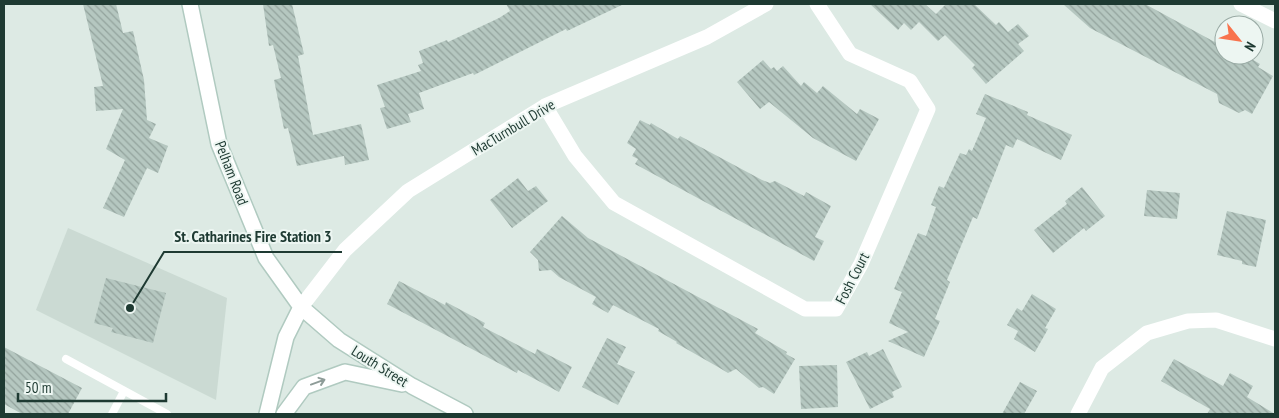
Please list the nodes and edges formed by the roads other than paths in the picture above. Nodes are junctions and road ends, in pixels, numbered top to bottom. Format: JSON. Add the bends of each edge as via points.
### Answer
{"nodes":[{"id":1,"x":190,"y":4,"type":"edge"},
{"id":2,"x":766,"y":4,"type":"edge"},
{"id":3,"x":817,"y":4,"type":"edge"},
{"id":4,"x":1241,"y":4,"type":"edge"},
{"id":5,"x":1275,"y":20,"type":"edge"},
{"id":6,"x":545,"y":106,"type":"junction"},
{"id":7,"x":301,"y":308,"type":"junction"},
{"id":8,"x":1275,"y":339,"type":"edge"},
{"id":9,"x":66,"y":360,"type":"dead end"},
{"id":10,"x":412,"y":386,"type":"junction"},
{"id":11,"x":124,"y":391,"type":"junction"},
{"id":12,"x":112,"y":414,"type":"edge"},
{"id":13,"x":167,"y":414,"type":"edge"},
{"id":14,"x":267,"y":414,"type":"edge"},
{"id":15,"x":284,"y":414,"type":"edge"},
{"id":16,"x":465,"y":414,"type":"edge"},
{"id":17,"x":1078,"y":414,"type":"edge"}],
"edges":[{"from":1,"to":7,"type":"street","name":"Pelham Road","via":[[219,144],[266,258]]},
{"from":2,"to":6,"type":"street","name":"MacTurnbull Drive","via":[[707,36]]},
{"from":3,"to":6,"type":"street","name":"Fosh Court","via":[[850,54],[910,81],[928,109],[861,264],[836,309],[805,309],[614,203],[575,156]]},
{"from":4,"to":5,"type":"street"},
{"from":6,"to":7,"type":"street","name":"MacTurnbull Drive","via":[[408,191],[345,250]]},
{"from":7,"to":10,"type":"street","name":"Louth Street","via":[[339,340]]},
{"from":7,"to":14,"type":"street","via":[[286,337]]},
{"from":8,"to":17,"type":"street","via":[[1216,320],[1188,321],[1147,332],[1102,368]]},
{"from":9,"to":11,"type":"lane"},
{"from":15,"to":10,"type":"street","one_way":true,"via":[[304,387],[344,372]]},
{"from":10,"to":16,"type":"street","name":"Louth Street"},
{"from":11,"to":12,"type":"lane"},
{"from":11,"to":13,"type":"lane"}]}
